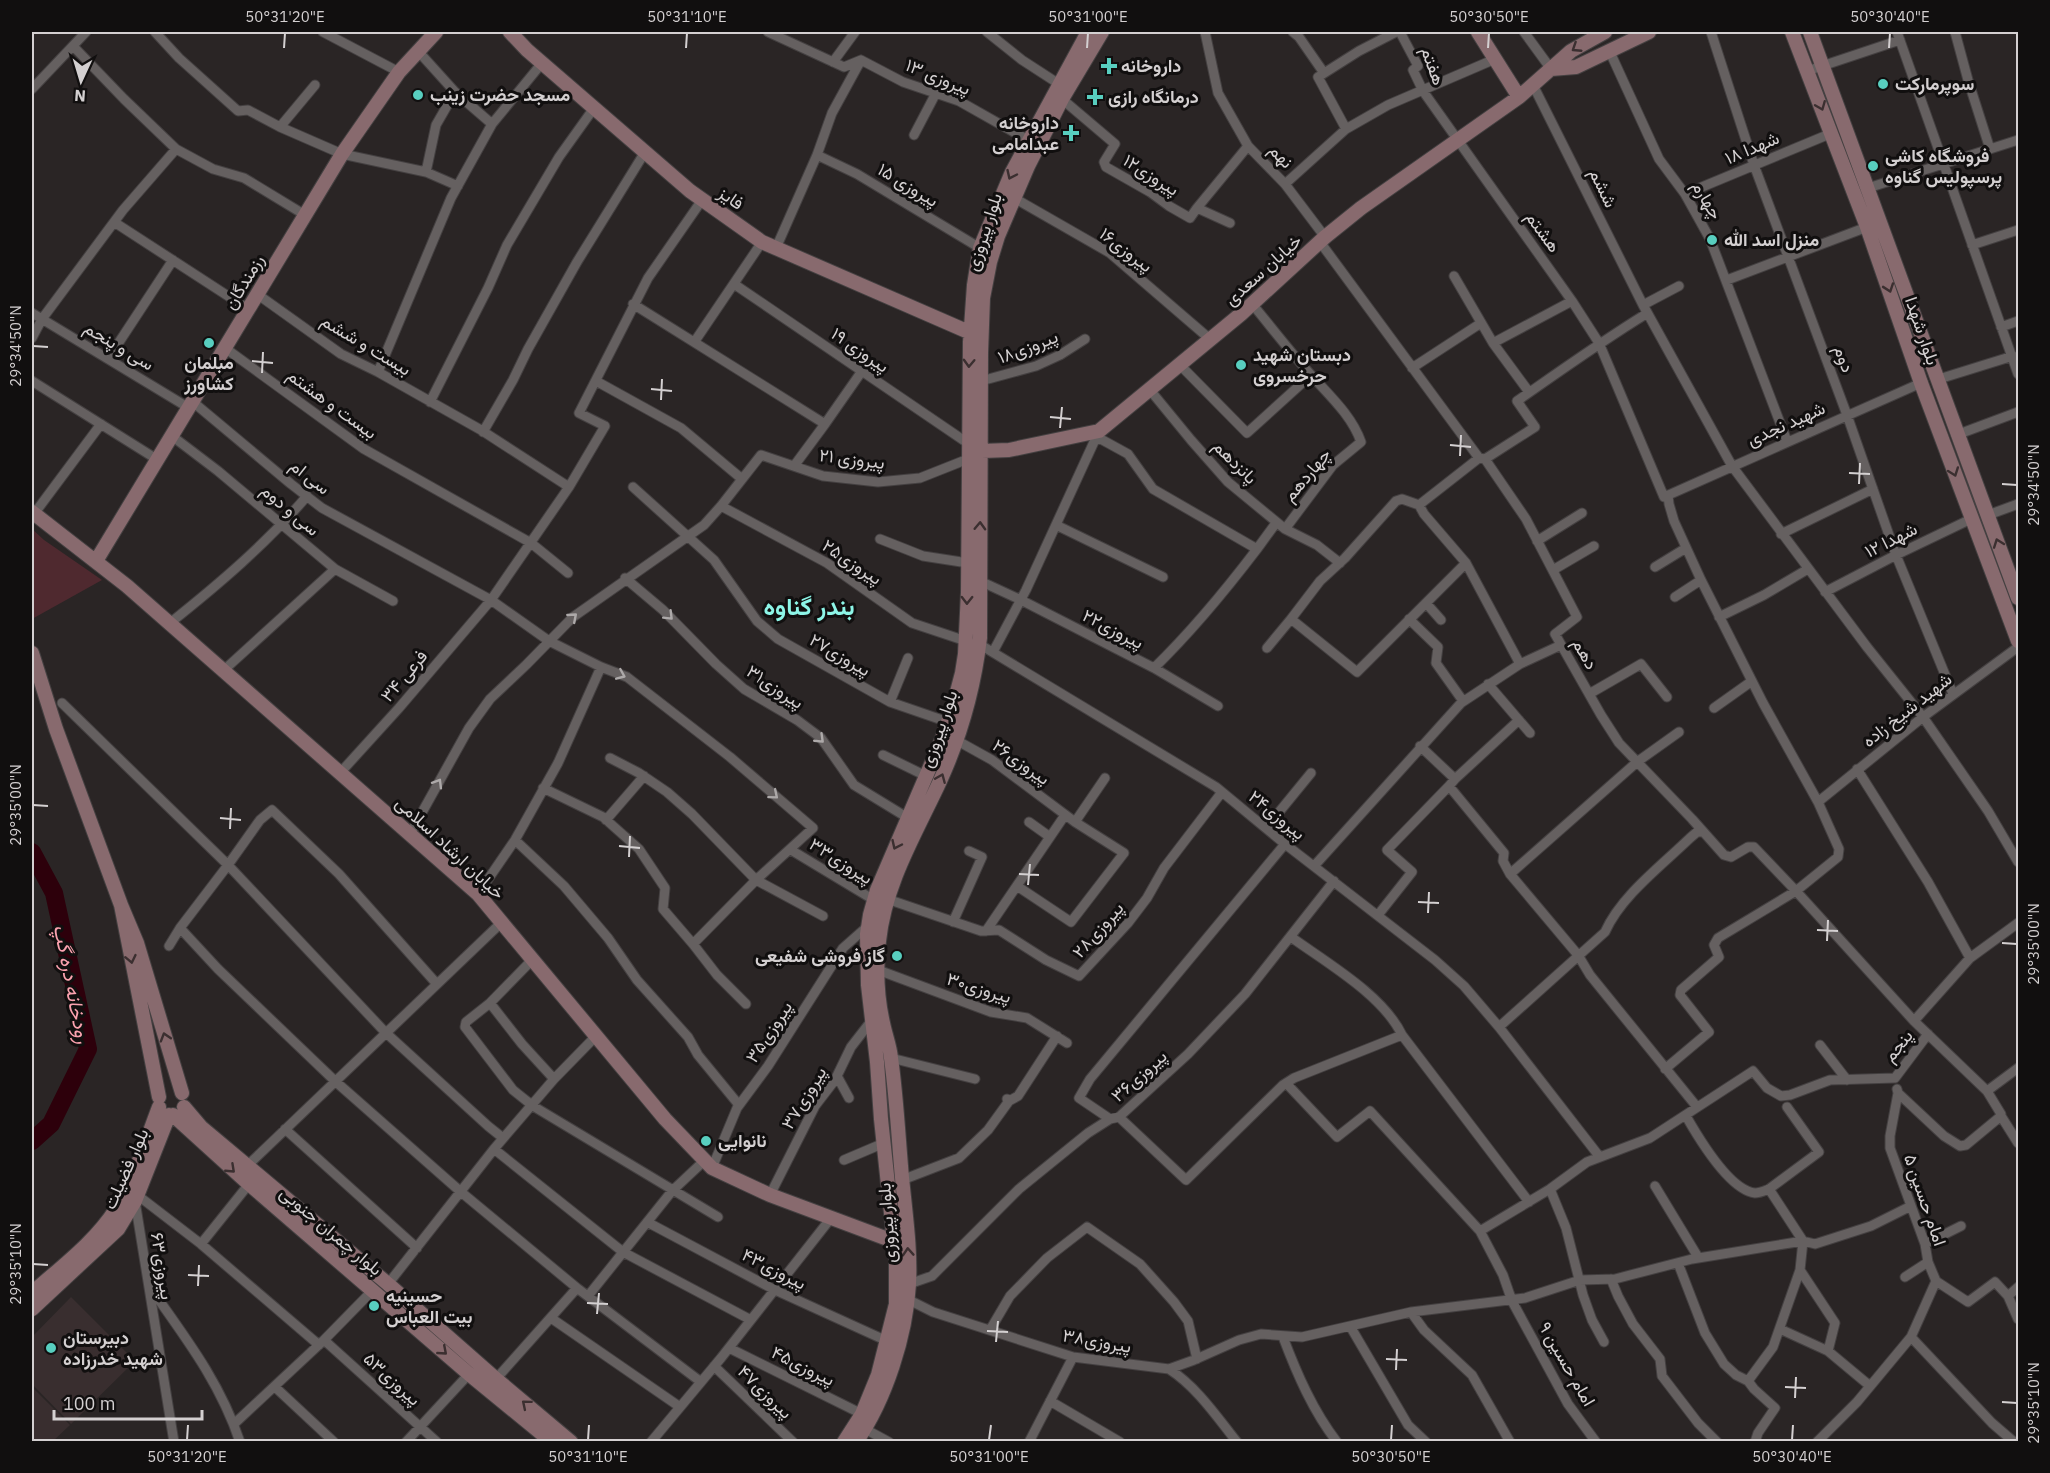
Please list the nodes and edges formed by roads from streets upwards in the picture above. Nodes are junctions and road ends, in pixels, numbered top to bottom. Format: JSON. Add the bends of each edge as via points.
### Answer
{"nodes":[{"id":1,"x":86,"y":32,"type":"edge"},
{"id":2,"x":154,"y":32,"type":"edge"},
{"id":3,"x":324,"y":32,"type":"edge"},
{"id":4,"x":436,"y":32,"type":"edge"},
{"id":5,"x":510,"y":32,"type":"edge"},
{"id":6,"x":768,"y":32,"type":"edge"},
{"id":7,"x":855,"y":32,"type":"edge"},
{"id":8,"x":987,"y":32,"type":"edge"},
{"id":9,"x":1088,"y":32,"type":"edge"},
{"id":10,"x":1102,"y":32,"type":"edge"},
{"id":11,"x":1205,"y":32,"type":"edge"},
{"id":12,"x":1293,"y":32,"type":"edge"},
{"id":13,"x":1398,"y":32,"type":"edge"},
{"id":14,"x":1478,"y":32,"type":"edge"},
{"id":15,"x":1524,"y":32,"type":"edge"},
{"id":16,"x":1604,"y":32,"type":"edge"},
{"id":17,"x":1649,"y":32,"type":"edge"},
{"id":18,"x":1711,"y":32,"type":"edge"},
{"id":19,"x":1792,"y":32,"type":"edge"},
{"id":20,"x":1810,"y":32,"type":"edge"},
{"id":21,"x":1955,"y":32,"type":"edge"},
{"id":22,"x":1898,"y":36,"type":"edge"},
{"id":23,"x":73,"y":46,"type":"junction"},
{"id":24,"x":1609,"y":50,"type":"junction"},
{"id":25,"x":418,"y":51,"type":"junction"},
{"id":26,"x":1495,"y":59,"type":"junction"},
{"id":27,"x":861,"y":60,"type":"junction"},
{"id":28,"x":833,"y":62,"type":"junction"},
{"id":29,"x":542,"y":63,"type":"junction"},
{"id":30,"x":1822,"y":65,"type":"junction"},
{"id":31,"x":1551,"y":69,"type":"junction"},
{"id":32,"x":1807,"y":71,"type":"junction"},
{"id":33,"x":399,"y":72,"type":"junction"},
{"id":34,"x":1324,"y":73,"type":"junction"},
{"id":35,"x":315,"y":84,"type":"dead end"},
{"id":36,"x":1059,"y":84,"type":"junction"},
{"id":37,"x":1533,"y":85,"type":"junction"},
{"id":38,"x":32,"y":89,"type":"edge"},
{"id":39,"x":1423,"y":91,"type":"junction"},
{"id":40,"x":455,"y":92,"type":"junction"},
{"id":41,"x":936,"y":93,"type":"junction"},
{"id":42,"x":1519,"y":97,"type":"junction"},
{"id":43,"x":1062,"y":99,"type":"junction"},
{"id":44,"x":594,"y":108,"type":"junction"},
{"id":45,"x":492,"y":124,"type":"junction"},
{"id":46,"x":280,"y":127,"type":"junction"},
{"id":47,"x":1346,"y":129,"type":"junction"},
{"id":48,"x":1832,"y":133,"type":"junction"},
{"id":49,"x":914,"y":135,"type":"dead end"},
{"id":50,"x":1028,"y":140,"type":"junction"},
{"id":51,"x":2019,"y":140,"type":"edge"},
{"id":52,"x":1458,"y":141,"type":"junction"},
{"id":53,"x":1248,"y":146,"type":"junction"},
{"id":54,"x":176,"y":148,"type":"junction"},
{"id":55,"x":1990,"y":149,"type":"junction"},
{"id":56,"x":645,"y":152,"type":"junction"},
{"id":57,"x":342,"y":154,"type":"junction"},
{"id":58,"x":817,"y":155,"type":"junction"},
{"id":59,"x":1943,"y":164,"type":"junction"},
{"id":60,"x":1754,"y":165,"type":"junction"},
{"id":61,"x":426,"y":172,"type":"junction"},
{"id":62,"x":1285,"y":184,"type":"junction"},
{"id":63,"x":458,"y":186,"type":"junction"},
{"id":64,"x":1868,"y":188,"type":"junction"},
{"id":65,"x":1685,"y":194,"type":"junction"},
{"id":66,"x":1014,"y":198,"type":"junction"},
{"id":67,"x":702,"y":200,"type":"junction"},
{"id":68,"x":1197,"y":208,"type":"junction"},
{"id":69,"x":305,"y":215,"type":"junction"},
{"id":70,"x":114,"y":222,"type":"junction"},
{"id":71,"x":1230,"y":223,"type":"dead end"},
{"id":72,"x":1867,"y":227,"type":"junction"},
{"id":73,"x":2019,"y":230,"type":"edge"},
{"id":74,"x":1322,"y":239,"type":"junction"},
{"id":75,"x":762,"y":242,"type":"junction"},
{"id":76,"x":1972,"y":245,"type":"junction"},
{"id":77,"x":776,"y":248,"type":"junction"},
{"id":78,"x":980,"y":248,"type":"junction"},
{"id":79,"x":1789,"y":257,"type":"junction"},
{"id":80,"x":173,"y":260,"type":"junction"},
{"id":81,"x":1454,"y":276,"type":"dead end"},
{"id":82,"x":1727,"y":280,"type":"junction"},
{"id":83,"x":734,"y":284,"type":"junction"},
{"id":84,"x":1679,"y":286,"type":"dead end"},
{"id":85,"x":257,"y":294,"type":"junction"},
{"id":86,"x":1572,"y":301,"type":"junction"},
{"id":87,"x":633,"y":304,"type":"junction"},
{"id":88,"x":1252,"y":305,"type":"junction"},
{"id":89,"x":248,"y":309,"type":"junction"},
{"id":90,"x":1645,"y":310,"type":"junction"},
{"id":91,"x":32,"y":313,"type":"edge"},
{"id":92,"x":42,"y":319,"type":"junction"},
{"id":93,"x":2019,"y":321,"type":"edge"},
{"id":94,"x":1481,"y":323,"type":"junction"},
{"id":95,"x":2001,"y":327,"type":"junction"},
{"id":96,"x":971,"y":333,"type":"junction"},
{"id":97,"x":32,"y":338,"type":"edge"},
{"id":98,"x":1085,"y":339,"type":"dead end"},
{"id":99,"x":1211,"y":340,"type":"junction"},
{"id":100,"x":695,"y":341,"type":"junction"},
{"id":101,"x":1493,"y":343,"type":"junction"},
{"id":102,"x":1599,"y":343,"type":"junction"},
{"id":103,"x":225,"y":348,"type":"junction"},
{"id":104,"x":2013,"y":356,"type":"junction"},
{"id":105,"x":108,"y":359,"type":"junction"},
{"id":106,"x":1181,"y":366,"type":"junction"},
{"id":107,"x":1412,"y":368,"type":"junction"},
{"id":108,"x":862,"y":371,"type":"junction"},
{"id":109,"x":378,"y":372,"type":"junction"},
{"id":110,"x":2019,"y":374,"type":"edge"},
{"id":111,"x":1311,"y":375,"type":"junction"},
{"id":112,"x":1939,"y":379,"type":"junction"},
{"id":113,"x":32,"y":381,"type":"edge"},
{"id":114,"x":596,"y":381,"type":"junction"},
{"id":115,"x":981,"y":381,"type":"junction"},
{"id":116,"x":1921,"y":383,"type":"junction"},
{"id":117,"x":1150,"y":390,"type":"junction"},
{"id":118,"x":1529,"y":392,"type":"junction"},
{"id":119,"x":430,"y":402,"type":"junction"},
{"id":120,"x":975,"y":404,"type":"junction"},
{"id":121,"x":191,"y":405,"type":"junction"},
{"id":122,"x":2019,"y":412,"type":"edge"},
{"id":123,"x":1847,"y":415,"type":"junction"},
{"id":124,"x":101,"y":424,"type":"junction"},
{"id":125,"x":825,"y":424,"type":"junction"},
{"id":126,"x":483,"y":432,"type":"junction"},
{"id":127,"x":1098,"y":434,"type":"junction"},
{"id":128,"x":1959,"y":434,"type":"junction"},
{"id":129,"x":172,"y":436,"type":"junction"},
{"id":130,"x":1787,"y":441,"type":"junction"},
{"id":131,"x":969,"y":444,"type":"junction"},
{"id":132,"x":982,"y":451,"type":"junction"},
{"id":133,"x":1482,"y":458,"type":"junction"},
{"id":134,"x":968,"y":459,"type":"junction"},
{"id":135,"x":158,"y":460,"type":"junction"},
{"id":136,"x":794,"y":466,"type":"junction"},
{"id":137,"x":1732,"y":466,"type":"junction"},
{"id":138,"x":742,"y":479,"type":"junction"},
{"id":139,"x":633,"y":487,"type":"dead end"},
{"id":140,"x":569,"y":488,"type":"junction"},
{"id":141,"x":1873,"y":489,"type":"junction"},
{"id":142,"x":307,"y":496,"type":"junction"},
{"id":143,"x":1666,"y":496,"type":"junction"},
{"id":144,"x":2019,"y":504,"type":"edge"},
{"id":145,"x":1419,"y":505,"type":"junction"},
{"id":146,"x":721,"y":506,"type":"junction"},
{"id":147,"x":1582,"y":513,"type":"dead end"},
{"id":148,"x":32,"y":514,"type":"edge"},
{"id":149,"x":1988,"y":515,"type":"junction"},
{"id":150,"x":1971,"y":519,"type":"junction"},
{"id":151,"x":1276,"y":523,"type":"junction"},
{"id":152,"x":1056,"y":525,"type":"junction"},
{"id":153,"x":282,"y":526,"type":"junction"},
{"id":154,"x":1285,"y":530,"type":"junction"},
{"id":155,"x":1781,"y":534,"type":"junction"},
{"id":156,"x":687,"y":536,"type":"junction"},
{"id":157,"x":880,"y":539,"type":"dead end"},
{"id":158,"x":1537,"y":541,"type":"junction"},
{"id":159,"x":531,"y":543,"type":"junction"},
{"id":160,"x":1594,"y":546,"type":"dead end"},
{"id":161,"x":1686,"y":548,"type":"junction"},
{"id":162,"x":1257,"y":549,"type":"junction"},
{"id":163,"x":1896,"y":555,"type":"junction"},
{"id":164,"x":96,"y":561,"type":"junction"},
{"id":165,"x":968,"y":563,"type":"junction"},
{"id":166,"x":1340,"y":563,"type":"junction"},
{"id":167,"x":1466,"y":563,"type":"junction"},
{"id":168,"x":1655,"y":567,"type":"dead end"},
{"id":169,"x":336,"y":569,"type":"junction"},
{"id":170,"x":1808,"y":569,"type":"junction"},
{"id":171,"x":1552,"y":570,"type":"junction"},
{"id":172,"x":568,"y":573,"type":"dead end"},
{"id":173,"x":1163,"y":577,"type":"dead end"},
{"id":174,"x":625,"y":578,"type":"junction"},
{"id":175,"x":1701,"y":580,"type":"junction"},
{"id":176,"x":980,"y":582,"type":"junction"},
{"id":177,"x":1825,"y":592,"type":"junction"},
{"id":178,"x":1675,"y":597,"type":"dead end"},
{"id":179,"x":2019,"y":598,"type":"edge"},
{"id":180,"x":491,"y":600,"type":"junction"},
{"id":181,"x":1021,"y":600,"type":"junction"},
{"id":182,"x":393,"y":601,"type":"dead end"},
{"id":183,"x":1426,"y":603,"type":"junction"},
{"id":184,"x":1719,"y":617,"type":"junction"},
{"id":185,"x":1291,"y":619,"type":"junction"},
{"id":186,"x":1409,"y":619,"type":"junction"},
{"id":187,"x":1440,"y":620,"type":"dead end"},
{"id":188,"x":170,"y":623,"type":"junction"},
{"id":189,"x":549,"y":641,"type":"junction"},
{"id":190,"x":2019,"y":641,"type":"edge"},
{"id":191,"x":972,"y":643,"type":"junction"},
{"id":192,"x":1561,"y":645,"type":"junction"},
{"id":193,"x":2019,"y":647,"type":"edge"},
{"id":194,"x":1267,"y":648,"type":"dead end"},
{"id":195,"x":993,"y":652,"type":"junction"},
{"id":196,"x":32,"y":653,"type":"edge"},
{"id":197,"x":908,"y":658,"type":"dead end"},
{"id":198,"x":1520,"y":664,"type":"junction"},
{"id":199,"x":601,"y":667,"type":"junction"},
{"id":200,"x":1154,"y":668,"type":"junction"},
{"id":201,"x":224,"y":670,"type":"junction"},
{"id":202,"x":1752,"y":681,"type":"junction"},
{"id":203,"x":1488,"y":684,"type":"junction"},
{"id":204,"x":1589,"y":694,"type":"junction"},
{"id":205,"x":1953,"y":694,"type":"junction"},
{"id":206,"x":1667,"y":697,"type":"dead end"},
{"id":207,"x":1462,"y":701,"type":"junction"},
{"id":208,"x":890,"y":702,"type":"junction"},
{"id":209,"x":62,"y":703,"type":"dead end"},
{"id":210,"x":1218,"y":706,"type":"dead end"},
{"id":211,"x":1714,"y":708,"type":"dead end"},
{"id":212,"x":1923,"y":717,"type":"junction"},
{"id":213,"x":1519,"y":720,"type":"junction"},
{"id":214,"x":948,"y":722,"type":"junction"},
{"id":215,"x":1530,"y":732,"type":"dead end"},
{"id":216,"x":1679,"y":732,"type":"dead end"},
{"id":217,"x":957,"y":740,"type":"junction"},
{"id":218,"x":1420,"y":746,"type":"junction"},
{"id":219,"x":883,"y":754,"type":"dead end"},
{"id":220,"x":610,"y":758,"type":"dead end"},
{"id":221,"x":1637,"y":762,"type":"junction"},
{"id":222,"x":1857,"y":770,"type":"junction"},
{"id":223,"x":340,"y":773,"type":"junction"},
{"id":224,"x":1311,"y":773,"type":"dead end"},
{"id":225,"x":644,"y":776,"type":"junction"},
{"id":226,"x":927,"y":776,"type":"junction"},
{"id":227,"x":1106,"y":778,"type":"dead end"},
{"id":228,"x":1452,"y":782,"type":"junction"},
{"id":229,"x":543,"y":788,"type":"junction"},
{"id":230,"x":1222,"y":792,"type":"junction"},
{"id":231,"x":1818,"y":802,"type":"junction"},
{"id":232,"x":1065,"y":815,"type":"junction"},
{"id":233,"x":908,"y":818,"type":"junction"},
{"id":234,"x":606,"y":820,"type":"junction"},
{"id":235,"x":1029,"y":822,"type":"dead end"},
{"id":236,"x":1075,"y":822,"type":"junction"},
{"id":237,"x":1266,"y":828,"type":"junction"},
{"id":238,"x":1703,"y":832,"type":"junction"},
{"id":239,"x":410,"y":834,"type":"junction"},
{"id":240,"x":1050,"y":837,"type":"junction"},
{"id":241,"x":514,"y":840,"type":"junction"},
{"id":242,"x":1285,"y":844,"type":"junction"},
{"id":243,"x":791,"y":850,"type":"junction"},
{"id":244,"x":969,"y":851,"type":"dead end"},
{"id":245,"x":2019,"y":862,"type":"edge"},
{"id":246,"x":228,"y":865,"type":"junction"},
{"id":247,"x":1315,"y":865,"type":"junction"},
{"id":248,"x":1510,"y":874,"type":"junction"},
{"id":249,"x":756,"y":880,"type":"junction"},
{"id":250,"x":1334,"y":881,"type":"junction"},
{"id":251,"x":1017,"y":886,"type":"junction"},
{"id":252,"x":1796,"y":891,"type":"junction"},
{"id":253,"x":478,"y":894,"type":"junction"},
{"id":254,"x":880,"y":900,"type":"junction"},
{"id":255,"x":121,"y":905,"type":"junction"},
{"id":256,"x":1378,"y":915,"type":"junction"},
{"id":257,"x":823,"y":916,"type":"dead end"},
{"id":258,"x":502,"y":922,"type":"junction"},
{"id":259,"x":953,"y":922,"type":"junction"},
{"id":260,"x":2019,"y":923,"type":"edge"},
{"id":261,"x":869,"y":925,"type":"junction"},
{"id":262,"x":180,"y":928,"type":"junction"},
{"id":263,"x":986,"y":931,"type":"junction"},
{"id":264,"x":1291,"y":937,"type":"junction"},
{"id":265,"x":693,"y":944,"type":"junction"},
{"id":266,"x":169,"y":946,"type":"dead end"},
{"id":267,"x":1578,"y":955,"type":"junction"},
{"id":268,"x":1970,"y":958,"type":"junction"},
{"id":269,"x":532,"y":960,"type":"junction"},
{"id":270,"x":878,"y":970,"type":"junction"},
{"id":271,"x":436,"y":983,"type":"junction"},
{"id":272,"x":490,"y":1003,"type":"junction"},
{"id":273,"x":747,"y":1004,"type":"dead end"},
{"id":274,"x":872,"y":1020,"type":"junction"},
{"id":275,"x":1914,"y":1022,"type":"junction"},
{"id":276,"x":1499,"y":1028,"type":"junction"},
{"id":277,"x":385,"y":1032,"type":"junction"},
{"id":278,"x":1928,"y":1034,"type":"junction"},
{"id":279,"x":597,"y":1035,"type":"junction"},
{"id":280,"x":1402,"y":1035,"type":"junction"},
{"id":281,"x":1057,"y":1036,"type":"junction"},
{"id":282,"x":1067,"y":1042,"type":"dead end"},
{"id":283,"x":1820,"y":1045,"type":"dead end"},
{"id":284,"x":891,"y":1058,"type":"junction"},
{"id":285,"x":2019,"y":1068,"type":"edge"},
{"id":286,"x":1665,"y":1069,"type":"junction"},
{"id":287,"x":837,"y":1076,"type":"junction"},
{"id":288,"x":1894,"y":1078,"type":"junction"},
{"id":289,"x":554,"y":1079,"type":"junction"},
{"id":290,"x":975,"y":1079,"type":"dead end"},
{"id":291,"x":1847,"y":1080,"type":"junction"},
{"id":292,"x":335,"y":1081,"type":"junction"},
{"id":293,"x":1286,"y":1083,"type":"junction"},
{"id":294,"x":1987,"y":1091,"type":"junction"},
{"id":295,"x":1898,"y":1093,"type":"junction"},
{"id":296,"x":849,"y":1098,"type":"dead end"},
{"id":297,"x":739,"y":1105,"type":"junction"},
{"id":298,"x":171,"y":1106,"type":"junction"},
{"id":299,"x":533,"y":1106,"type":"junction"},
{"id":300,"x":1697,"y":1107,"type":"junction"},
{"id":301,"x":1787,"y":1107,"type":"dead end"},
{"id":302,"x":1686,"y":1116,"type":"junction"},
{"id":303,"x":2001,"y":1116,"type":"junction"},
{"id":304,"x":1114,"y":1118,"type":"junction"},
{"id":305,"x":285,"y":1128,"type":"junction"},
{"id":306,"x":503,"y":1138,"type":"junction"},
{"id":307,"x":884,"y":1143,"type":"junction"},
{"id":308,"x":2019,"y":1143,"type":"edge"},
{"id":309,"x":494,"y":1149,"type":"junction"},
{"id":310,"x":1599,"y":1156,"type":"junction"},
{"id":311,"x":844,"y":1160,"type":"dead end"},
{"id":312,"x":708,"y":1164,"type":"junction"},
{"id":313,"x":247,"y":1166,"type":"junction"},
{"id":314,"x":902,"y":1180,"type":"junction"},
{"id":315,"x":249,"y":1184,"type":"junction"},
{"id":316,"x":1655,"y":1186,"type":"dead end"},
{"id":317,"x":1550,"y":1189,"type":"junction"},
{"id":318,"x":1768,"y":1189,"type":"junction"},
{"id":319,"x":672,"y":1191,"type":"junction"},
{"id":320,"x":461,"y":1192,"type":"junction"},
{"id":321,"x":770,"y":1195,"type":"junction"},
{"id":322,"x":136,"y":1198,"type":"junction"},
{"id":323,"x":1529,"y":1202,"type":"junction"},
{"id":324,"x":1911,"y":1206,"type":"junction"},
{"id":325,"x":718,"y":1217,"type":"dead end"},
{"id":326,"x":831,"y":1218,"type":"junction"},
{"id":327,"x":647,"y":1222,"type":"junction"},
{"id":328,"x":1961,"y":1226,"type":"dead end"},
{"id":329,"x":1480,"y":1231,"type":"junction"},
{"id":330,"x":893,"y":1241,"type":"junction"},
{"id":331,"x":1803,"y":1241,"type":"junction"},
{"id":332,"x":201,"y":1244,"type":"junction"},
{"id":333,"x":1925,"y":1244,"type":"junction"},
{"id":334,"x":417,"y":1248,"type":"junction"},
{"id":335,"x":623,"y":1252,"type":"junction"},
{"id":336,"x":1698,"y":1257,"type":"junction"},
{"id":337,"x":1928,"y":1262,"type":"junction"},
{"id":338,"x":1678,"y":1263,"type":"junction"},
{"id":339,"x":1800,"y":1270,"type":"junction"},
{"id":340,"x":1905,"y":1277,"type":"dead end"},
{"id":341,"x":1611,"y":1279,"type":"junction"},
{"id":342,"x":1580,"y":1280,"type":"junction"},
{"id":343,"x":1936,"y":1281,"type":"junction"},
{"id":344,"x":148,"y":1284,"type":"junction"},
{"id":345,"x":388,"y":1284,"type":"junction"},
{"id":346,"x":909,"y":1284,"type":"junction"},
{"id":347,"x":2019,"y":1287,"type":"edge"},
{"id":348,"x":577,"y":1288,"type":"junction"},
{"id":349,"x":373,"y":1290,"type":"junction"},
{"id":350,"x":775,"y":1290,"type":"junction"},
{"id":351,"x":588,"y":1296,"type":"junction"},
{"id":352,"x":2008,"y":1296,"type":"junction"},
{"id":353,"x":907,"y":1299,"type":"junction"},
{"id":354,"x":1512,"y":1300,"type":"junction"},
{"id":355,"x":33,"y":1302,"type":"edge"},
{"id":356,"x":1411,"y":1312,"type":"junction"},
{"id":357,"x":551,"y":1318,"type":"junction"},
{"id":358,"x":751,"y":1320,"type":"junction"},
{"id":359,"x":2019,"y":1320,"type":"edge"},
{"id":360,"x":1350,"y":1326,"type":"junction"},
{"id":361,"x":1780,"y":1329,"type":"junction"},
{"id":362,"x":990,"y":1330,"type":"junction"},
{"id":363,"x":1283,"y":1337,"type":"junction"},
{"id":364,"x":1911,"y":1337,"type":"junction"},
{"id":365,"x":887,"y":1341,"type":"junction"},
{"id":366,"x":1604,"y":1342,"type":"dead end"},
{"id":367,"x":321,"y":1343,"type":"junction"},
{"id":368,"x":729,"y":1348,"type":"junction"},
{"id":369,"x":1828,"y":1351,"type":"junction"},
{"id":370,"x":1073,"y":1357,"type":"junction"},
{"id":371,"x":888,"y":1359,"type":"junction"},
{"id":372,"x":1197,"y":1359,"type":"junction"},
{"id":373,"x":714,"y":1366,"type":"junction"},
{"id":374,"x":1169,"y":1369,"type":"junction"},
{"id":375,"x":469,"y":1374,"type":"junction"},
{"id":376,"x":496,"y":1379,"type":"junction"},
{"id":377,"x":1748,"y":1381,"type":"junction"},
{"id":378,"x":700,"y":1382,"type":"junction"},
{"id":379,"x":1870,"y":1386,"type":"junction"},
{"id":380,"x":275,"y":1387,"type":"junction"},
{"id":381,"x":1050,"y":1401,"type":"junction"},
{"id":382,"x":680,"y":1407,"type":"junction"},
{"id":383,"x":862,"y":1414,"type":"junction"},
{"id":384,"x":234,"y":1424,"type":"junction"},
{"id":385,"x":420,"y":1426,"type":"junction"},
{"id":386,"x":865,"y":1429,"type":"junction"},
{"id":387,"x":653,"y":1441,"type":"edge"},
{"id":388,"x":1716,"y":1441,"type":"edge"},
{"id":389,"x":174,"y":1442,"type":"edge"},
{"id":390,"x":240,"y":1442,"type":"edge"},
{"id":391,"x":334,"y":1442,"type":"edge"},
{"id":392,"x":406,"y":1442,"type":"edge"},
{"id":393,"x":437,"y":1442,"type":"edge"},
{"id":394,"x":552,"y":1442,"type":"edge"},
{"id":395,"x":571,"y":1442,"type":"edge"},
{"id":396,"x":793,"y":1442,"type":"edge"},
{"id":397,"x":844,"y":1442,"type":"edge"},
{"id":398,"x":856,"y":1442,"type":"edge"},
{"id":399,"x":889,"y":1442,"type":"edge"},
{"id":400,"x":1029,"y":1442,"type":"edge"},
{"id":401,"x":1120,"y":1442,"type":"edge"},
{"id":402,"x":1237,"y":1442,"type":"edge"},
{"id":403,"x":1337,"y":1442,"type":"edge"},
{"id":404,"x":1426,"y":1442,"type":"edge"},
{"id":405,"x":1510,"y":1442,"type":"edge"},
{"id":406,"x":1596,"y":1442,"type":"edge"},
{"id":407,"x":1755,"y":1442,"type":"edge"},
{"id":408,"x":1817,"y":1442,"type":"edge"},
{"id":409,"x":2014,"y":1442,"type":"edge"}],
"edges":[{"from":1,"to":23,"type":"street"},
{"from":2,"to":46,"type":"street","via":[[238,111],[248,110]]},
{"from":3,"to":33,"type":"street"},
{"from":4,"to":25,"type":"street","name":"رزمندگان"},
{"from":5,"to":29,"type":"street","name":"فایز"},
{"from":6,"to":28,"type":"street"},
{"from":7,"to":28,"type":"street"},
{"from":8,"to":36,"type":"street"},
{"from":9,"to":36,"type":"street","name":"بلوار پیروزی"},
{"from":10,"to":43,"type":"street","name":"بلوار پیروزی"},
{"from":11,"to":53,"type":"street","name":"نهم","via":[[1218,93]]},
{"from":12,"to":34,"type":"street"},
{"from":13,"to":34,"type":"street"},
{"from":13,"to":39,"type":"street","name":"هفتم","via":[[1418,66],[1413,70]]},
{"from":14,"to":26,"type":"street"},
{"from":15,"to":31,"type":"street"},
{"from":16,"to":31,"type":"street","name":"خیابان سعدی","one_way":true,"via":[[1571,51]]},
{"from":17,"to":24,"type":"street"},
{"from":18,"to":60,"type":"street","name":"دوم"},
{"from":19,"to":32,"type":"street","name":"بلوار شهدا"},
{"from":20,"to":30,"type":"street","name":"بلوار شهدا"},
{"from":21,"to":55,"type":"street"},
{"from":22,"to":30,"type":"street"},
{"from":22,"to":59,"type":"street"},
{"from":23,"to":38,"type":"street"},
{"from":23,"to":54,"type":"street"},
{"from":24,"to":31,"type":"street","via":[[1576,67]]},
{"from":24,"to":65,"type":"street","name":"چهارم","via":[[1659,159]]},
{"from":25,"to":33,"type":"street","name":"رزمندگان"},
{"from":25,"to":40,"type":"street"},
{"from":26,"to":39,"type":"street"},
{"from":26,"to":42,"type":"street"},
{"from":27,"to":28,"type":"street","via":[[844,67]]},
{"from":27,"to":41,"type":"street","name":"پیروزی ۱۳"},
{"from":27,"to":58,"type":"street","via":[[832,113]]},
{"from":29,"to":44,"type":"street","name":"فایز"},
{"from":29,"to":45,"type":"street"},
{"from":30,"to":32,"type":"street"},
{"from":30,"to":64,"type":"street","name":"بلوار شهدا"},
{"from":31,"to":37,"type":"street","name":"خیابان سعدی"},
{"from":32,"to":48,"type":"street","name":"بلوار شهدا","one_way":true},
{"from":33,"to":57,"type":"street","name":"رزمندگان"},
{"from":34,"to":47,"type":"street","via":[[1318,77]]},
{"from":35,"to":46,"type":"street"},
{"from":36,"to":50,"type":"street","name":"بلوار پیروزی"},
{"from":37,"to":42,"type":"street","name":"خیابان سعدی"},
{"from":37,"to":90,"type":"street","name":"ششم"},
{"from":39,"to":47,"type":"street"},
{"from":39,"to":52,"type":"street","name":"هفتم"},
{"from":40,"to":45,"type":"street"},
{"from":40,"to":61,"type":"street","via":[[436,125]]},
{"from":41,"to":49,"type":"street"},
{"from":41,"to":50,"type":"street","name":"پیروزی ۱۳","via":[[959,101]]},
{"from":42,"to":52,"type":"street","name":"خیابان سعدی"},
{"from":43,"to":66,"type":"street","name":"بلوار پیروزی"},
{"from":43,"to":68,"type":"street","name":"پیروزی۱۲","via":[[1115,144],[1104,162],[1106,167],[1190,218]]},
{"from":44,"to":56,"type":"street","name":"فایز"},
{"from":44,"to":119,"type":"street","via":[[559,157],[507,245]]},
{"from":45,"to":63,"type":"street"},
{"from":46,"to":57,"type":"street"},
{"from":47,"to":62,"type":"street"},
{"from":48,"to":60,"type":"street","name":"شهدا ۱۸"},
{"from":48,"to":72,"type":"street","name":"بلوار شهدا"},
{"from":50,"to":78,"type":"street","name":"بلوار پیروزی","one_way":true},
{"from":51,"to":55,"type":"street"},
{"from":52,"to":74,"type":"street","name":"خیابان سعدی"},
{"from":52,"to":86,"type":"street","name":"هشتم"},
{"from":53,"to":62,"type":"street","name":"نهم"},
{"from":53,"to":68,"type":"street"},
{"from":54,"to":69,"type":"street","via":[[213,169],[244,178]]},
{"from":54,"to":70,"type":"street"},
{"from":55,"to":59,"type":"street"},
{"from":56,"to":67,"type":"street","name":"فایز"},
{"from":56,"to":126,"type":"street","via":[[577,262]]},
{"from":57,"to":61,"type":"street"},
{"from":57,"to":69,"type":"street","name":"رزمندگان"},
{"from":58,"to":77,"type":"street"},
{"from":58,"to":78,"type":"street","name":"پیروزی ۱۵","via":[[857,174]]},
{"from":59,"to":64,"type":"street"},
{"from":59,"to":76,"type":"street"},
{"from":60,"to":65,"type":"street","name":"شهدا ۱۸"},
{"from":60,"to":79,"type":"street","name":"دوم"},
{"from":61,"to":63,"type":"street"},
{"from":62,"to":74,"type":"street","name":"نهم"},
{"from":63,"to":109,"type":"street"},
{"from":64,"to":112,"type":"street","name":"بلوار شهدا"},
{"from":65,"to":82,"type":"street","name":"چهارم"},
{"from":66,"to":99,"type":"street","name":"پیروزی۱۶","via":[[1110,254]]},
{"from":66,"to":115,"type":"street","name":"بلوار پیروزی","via":[[998,236],[985,289]]},
{"from":67,"to":75,"type":"street","name":"فایز"},
{"from":67,"to":87,"type":"street"},
{"from":68,"to":71,"type":"street","name":"پیروزی۱۲"},
{"from":69,"to":85,"type":"street","name":"رزمندگان"},
{"from":70,"to":80,"type":"street"},
{"from":70,"to":92,"type":"street"},
{"from":72,"to":79,"type":"street"},
{"from":72,"to":116,"type":"street","name":"بلوار شهدا","one_way":true},
{"from":73,"to":76,"type":"street"},
{"from":74,"to":88,"type":"street","name":"خیابان سعدی"},
{"from":74,"to":107,"type":"street","name":"دهم"},
{"from":75,"to":77,"type":"street","name":"فایز"},
{"from":75,"to":83,"type":"street"},
{"from":76,"to":95,"type":"street"},
{"from":77,"to":96,"type":"street","name":"فایز"},
{"from":78,"to":96,"type":"street","name":"بلوار پیروزی"},
{"from":79,"to":82,"type":"street"},
{"from":79,"to":123,"type":"street","name":"دوم"},
{"from":80,"to":89,"type":"street"},
{"from":80,"to":105,"type":"street"},
{"from":81,"to":94,"type":"street"},
{"from":82,"to":130,"type":"street","name":"چهارم"},
{"from":83,"to":100,"type":"street"},
{"from":83,"to":108,"type":"street","name":"پیروزی ۱۹"},
{"from":84,"to":90,"type":"street"},
{"from":85,"to":89,"type":"street","name":"رزمندگان"},
{"from":85,"to":109,"type":"street","name":"بیست و ششم","via":[[341,354]]},
{"from":86,"to":101,"type":"street"},
{"from":86,"to":102,"type":"street","name":"هشتم"},
{"from":87,"to":100,"type":"street"},
{"from":87,"to":114,"type":"street"},
{"from":88,"to":99,"type":"street","name":"خیابان سعدی"},
{"from":88,"to":111,"type":"street","name":"چهاردهم"},
{"from":89,"to":103,"type":"street","name":"رزمندگان"},
{"from":90,"to":102,"type":"street"},
{"from":90,"to":137,"type":"street","name":"ششم"},
{"from":91,"to":92,"type":"street","name":"سی و پنجم"},
{"from":92,"to":97,"type":"street"},
{"from":92,"to":105,"type":"street","name":"سی و پنجم"},
{"from":93,"to":95,"type":"street"},
{"from":94,"to":101,"type":"street"},
{"from":94,"to":107,"type":"street"},
{"from":95,"to":104,"type":"street"},
{"from":96,"to":120,"type":"street","name":"بلوار پیروزی","one_way":true},
{"from":98,"to":115,"type":"street","name":"پیروزی۱۸","via":[[1036,366]]},
{"from":99,"to":106,"type":"street","name":"خیابان سعدی"},
{"from":100,"to":125,"type":"street"},
{"from":101,"to":118,"type":"street"},
{"from":102,"to":118,"type":"street"},
{"from":102,"to":143,"type":"street","name":"هشتم"},
{"from":103,"to":121,"type":"street","name":"رزمندگان"},
{"from":103,"to":159,"type":"street","name":"بیست و هشتم","via":[[364,448]]},
{"from":104,"to":110,"type":"street"},
{"from":104,"to":112,"type":"street"},
{"from":105,"to":121,"type":"street","name":"سی و پنجم"},
{"from":106,"to":111,"type":"street","via":[[1247,433]]},
{"from":106,"to":117,"type":"street","name":"خیابان سعدی"},
{"from":107,"to":133,"type":"street","name":"دهم"},
{"from":108,"to":125,"type":"street"},
{"from":108,"to":131,"type":"street","name":"پیروزی ۱۹"},
{"from":109,"to":119,"type":"street","name":"بیست و ششم"},
{"from":111,"to":154,"type":"street","name":"چهاردهم","via":[[1339,405],[1361,442],[1333,465]]},
{"from":112,"to":128,"type":"street","name":"بلوار شهدا"},
{"from":113,"to":124,"type":"street"},
{"from":114,"to":138,"type":"street","via":[[681,428]]},
{"from":114,"to":140,"type":"street","name":"فرعی ۳۴","via":[[579,413],[605,426]]},
{"from":115,"to":120,"type":"street","name":"بلوار پیروزی"},
{"from":116,"to":123,"type":"street","name":"شهید نجدی"},
{"from":116,"to":150,"type":"street","name":"بلوار شهدا","one_way":true},
{"from":117,"to":127,"type":"street","name":"خیابان سعدی"},
{"from":117,"to":151,"type":"street","name":"پانزدهم","via":[[1228,482]]},
{"from":118,"to":133,"type":"street","via":[[1517,401],[1535,428]]},
{"from":119,"to":126,"type":"street","name":"بیست و ششم"},
{"from":120,"to":131,"type":"street","name":"بلوار پیروزی"},
{"from":120,"to":132,"type":"street","name":"بلوار پیروزی"},
{"from":121,"to":129,"type":"street","name":"رزمندگان"},
{"from":121,"to":142,"type":"street","name":"سی ام"},
{"from":122,"to":128,"type":"street"},
{"from":123,"to":130,"type":"street","name":"شهید نجدی"},
{"from":123,"to":141,"type":"street","name":"دوم"},
{"from":124,"to":135,"type":"street"},
{"from":124,"to":148,"type":"street"},
{"from":125,"to":136,"type":"street"},
{"from":126,"to":140,"type":"street","name":"بیست و ششم"},
{"from":127,"to":132,"type":"street","name":"خیابان سعدی"},
{"from":127,"to":152,"type":"street"},
{"from":127,"to":162,"type":"street","via":[[1128,454],[1153,489]]},
{"from":128,"to":149,"type":"street","name":"بلوار شهدا"},
{"from":129,"to":135,"type":"street","name":"رزمندگان"},
{"from":129,"to":153,"type":"street","name":"سی و دوم"},
{"from":130,"to":137,"type":"street","name":"شهید نجدی"},
{"from":131,"to":134,"type":"street","name":"بلوار پیروزی"},
{"from":176,"to":132,"type":"street","name":"بلوار پیروزی","one_way":true},
{"from":133,"to":145,"type":"street"},
{"from":133,"to":158,"type":"street","name":"دهم"},
{"from":134,"to":136,"type":"street","name":"پیروزی ۲۱","via":[[920,478],[878,482],[823,476]]},
{"from":134,"to":165,"type":"street","name":"بلوار پیروزی"},
{"from":135,"to":164,"type":"street","name":"رزمندگان"},
{"from":136,"to":138,"type":"street","name":"پیروزی ۲۱","via":[[761,455]]},
{"from":137,"to":143,"type":"street","name":"شهید نجدی"},
{"from":137,"to":155,"type":"street","name":"ششم"},
{"from":138,"to":146,"type":"street"},
{"from":139,"to":156,"type":"street","name":"پیروزی۲۷"},
{"from":140,"to":159,"type":"street","name":"فرعی ۳۴"},
{"from":141,"to":155,"type":"street"},
{"from":141,"to":163,"type":"street","name":"دوم"},
{"from":142,"to":153,"type":"street"},
{"from":142,"to":180,"type":"street","name":"سی ام","via":[[322,508]]},
{"from":143,"to":161,"type":"street","name":"هشتم"},
{"from":144,"to":149,"type":"street"},
{"from":145,"to":166,"type":"street","via":[[1396,501]]},
{"from":145,"to":167,"type":"street"},
{"from":146,"to":156,"type":"street"},
{"from":146,"to":191,"type":"street","name":"پیروزی۲۵","via":[[827,563],[912,622]]},
{"from":147,"to":158,"type":"street"},
{"from":148,"to":164,"type":"street","name":"خیابان ارشاد اسلامی"},
{"from":179,"to":149,"type":"street","name":"بلوار شهدا","one_way":true},
{"from":150,"to":163,"type":"street","name":"شهدا ۱۲"},
{"from":150,"to":190,"type":"street","name":"بلوار شهدا"},
{"from":151,"to":154,"type":"street","name":"پانزدهم"},
{"from":151,"to":162,"type":"street","name":"پیروزی۲۲"},
{"from":152,"to":173,"type":"street"},
{"from":152,"to":181,"type":"street"},
{"from":153,"to":169,"type":"street","name":"سی و دوم"},
{"from":153,"to":188,"type":"street","via":[[220,584]]},
{"from":154,"to":166,"type":"street","name":"پانزدهم","via":[[1317,545]]},
{"from":155,"to":170,"type":"street","name":"ششم"},
{"from":156,"to":174,"type":"street"},
{"from":156,"to":208,"type":"street","name":"پیروزی۲۷","via":[[714,560],[757,621],[778,639]]},
{"from":157,"to":165,"type":"street","via":[[923,556]]},
{"from":158,"to":171,"type":"street","name":"دهم"},
{"from":159,"to":172,"type":"street","name":"بیست و هشتم"},
{"from":159,"to":180,"type":"street","name":"فرعی ۳۴"},
{"from":160,"to":171,"type":"street"},
{"from":161,"to":168,"type":"street"},
{"from":161,"to":175,"type":"street","name":"هشتم"},
{"from":162,"to":200,"type":"street","name":"پیروزی۲۲","via":[[1220,598]]},
{"from":163,"to":177,"type":"street","name":"شهدا ۱۲"},
{"from":163,"to":205,"type":"street","name":"دوم"},
{"from":164,"to":188,"type":"street","name":"خیابان ارشاد اسلامی"},
{"from":165,"to":191,"type":"street","name":"بلوار پیروزی","one_way":true},
{"from":166,"to":185,"type":"street"},
{"from":167,"to":183,"type":"street"},
{"from":167,"to":198,"type":"street"},
{"from":169,"to":182,"type":"street","name":"سی و دوم"},
{"from":169,"to":201,"type":"street"},
{"from":170,"to":177,"type":"street","name":"ششم"},
{"from":170,"to":184,"type":"street"},
{"from":171,"to":192,"type":"street","name":"دهم","via":[[1577,617],[1555,634]]},
{"from":189,"to":174,"type":"street","one_way":true,"via":[[573,617]]},
{"from":174,"to":233,"type":"street","name":"پیروزی۳۱","one_way":true,"via":[[744,689],[821,738],[854,784]]},
{"from":175,"to":178,"type":"street"},
{"from":175,"to":184,"type":"street","name":"هشتم"},
{"from":176,"to":181,"type":"street","name":"پیروزی۲۲"},
{"from":176,"to":191,"type":"street","name":"بلوار پیروزی"},
{"from":177,"to":212,"type":"street","name":"ششم"},
{"from":180,"to":189,"type":"street","name":"سی ام"},
{"from":180,"to":223,"type":"street","name":"فرعی ۳۴"},
{"from":181,"to":195,"type":"street"},
{"from":181,"to":200,"type":"street","name":"پیروزی۲۲"},
{"from":183,"to":186,"type":"street"},
{"from":183,"to":187,"type":"street"},
{"from":184,"to":202,"type":"street","name":"هشتم"},
{"from":185,"to":186,"type":"street","via":[[1357,672]]},
{"from":185,"to":194,"type":"street"},
{"from":186,"to":207,"type":"street","via":[[1438,647],[1436,663]]},
{"from":188,"to":201,"type":"street","name":"خیابان ارشاد اسلامی"},
{"from":189,"to":199,"type":"street","name":"سی ام"},
{"from":239,"to":189,"type":"street","one_way":true,"via":[[469,728],[490,699]]},
{"from":191,"to":195,"type":"street","name":"پیروزی۲۴"},
{"from":191,"to":214,"type":"street","name":"بلوار پیروزی"},
{"from":191,"to":217,"type":"street","name":"بلوار پیروزی","via":[[968,707]]},
{"from":192,"to":198,"type":"street"},
{"from":192,"to":204,"type":"street","name":"دهم"},
{"from":193,"to":205,"type":"street","name":"شهید شیخ زاده"},
{"from":195,"to":230,"type":"street","name":"پیروزی۲۴"},
{"from":196,"to":255,"type":"street"},
{"from":197,"to":208,"type":"street"},
{"from":198,"to":203,"type":"street"},
{"from":199,"to":229,"type":"street"},
{"from":199,"to":243,"type":"street","name":"سی ام","one_way":true,"via":[[627,677],[813,828]]},
{"from":200,"to":210,"type":"street"},
{"from":201,"to":223,"type":"street","name":"خیابان ارشاد اسلامی"},
{"from":202,"to":211,"type":"street"},
{"from":202,"to":231,"type":"street","name":"هشتم"},
{"from":203,"to":207,"type":"street"},
{"from":203,"to":213,"type":"street"},
{"from":204,"to":206,"type":"street","via":[[1641,664]]},
{"from":204,"to":221,"type":"street","name":"دهم","via":[[1619,742]]},
{"from":205,"to":212,"type":"street","name":"شهید شیخ زاده"},
{"from":207,"to":218,"type":"street"},
{"from":208,"to":214,"type":"street","name":"پیروزی۲۷"},
{"from":209,"to":246,"type":"street"},
{"from":212,"to":222,"type":"street","name":"شهید شیخ زاده"},
{"from":212,"to":245,"type":"street","name":"ششم"},
{"from":213,"to":215,"type":"street"},
{"from":213,"to":228,"type":"street"},
{"from":214,"to":226,"type":"street","name":"بلوار پیروزی"},
{"from":216,"to":221,"type":"street"},
{"from":217,"to":232,"type":"street","name":"پیروزی۲۶","via":[[992,760]]},
{"from":254,"to":217,"type":"street","name":"بلوار پیروزی","one_way":true},
{"from":218,"to":228,"type":"street"},
{"from":218,"to":247,"type":"street"},
{"from":219,"to":226,"type":"street"},
{"from":220,"to":225,"type":"street"},
{"from":221,"to":238,"type":"street","name":"دهم"},
{"from":221,"to":248,"type":"street"},
{"from":222,"to":231,"type":"street","name":"شهید شیخ زاده"},
{"from":222,"to":268,"type":"street","via":[[1923,873]]},
{"from":223,"to":239,"type":"street","name":"خیابان ارشاد اسلامی"},
{"from":224,"to":237,"type":"street"},
{"from":225,"to":234,"type":"street"},
{"from":225,"to":249,"type":"street","via":[[692,814]]},
{"from":226,"to":233,"type":"street","name":"بلوار پیروزی"},
{"from":227,"to":236,"type":"street"},
{"from":228,"to":248,"type":"street","via":[[1504,852],[1503,861]]},
{"from":228,"to":256,"type":"street","via":[[1387,850],[1412,872]]},
{"from":229,"to":234,"type":"street"},
{"from":229,"to":241,"type":"street"},
{"from":230,"to":237,"type":"street","name":"پیروزی۲۴"},
{"from":230,"to":263,"type":"street","name":"پیروزی۲۸","via":[[1134,915],[1079,976],[999,930]]},
{"from":231,"to":252,"type":"street","name":"هشتم","via":[[1839,849],[1838,857]]},
{"from":232,"to":236,"type":"street","name":"پیروزی۲۶"},
{"from":232,"to":240,"type":"street"},
{"from":233,"to":254,"type":"street","name":"بلوار پیروزی","one_way":true,"via":[[884,870]]},
{"from":234,"to":265,"type":"street","via":[[639,849],[665,888],[663,909]]},
{"from":235,"to":240,"type":"street"},
{"from":236,"to":251,"type":"street","name":"پیروزی۲۶","via":[[1124,853],[1071,921]]},
{"from":237,"to":242,"type":"street","name":"پیروزی۲۴"},
{"from":238,"to":252,"type":"street","name":"دهم","via":[[1724,855],[1731,857],[1754,847]]},
{"from":238,"to":267,"type":"street","via":[[1690,838],[1623,903],[1605,932]]},
{"from":239,"to":253,"type":"street","name":"خیابان ارشاد اسلامی"},
{"from":240,"to":251,"type":"street"},
{"from":241,"to":253,"type":"street"},
{"from":241,"to":297,"type":"street","via":[[564,886]]},
{"from":242,"to":247,"type":"street","name":"پیروزی۲۴"},
{"from":242,"to":304,"type":"street","via":[[1090,1078],[1079,1098]]},
{"from":243,"to":249,"type":"street"},
{"from":243,"to":254,"type":"street","name":"پیروزی۳۳"},
{"from":244,"to":259,"type":"street","via":[[982,857]]},
{"from":246,"to":262,"type":"street"},
{"from":246,"to":271,"type":"street","via":[[260,820],[272,810],[339,874]]},
{"from":246,"to":277,"type":"street"},
{"from":247,"to":250,"type":"street","name":"پیروزی۲۴"},
{"from":248,"to":267,"type":"street"},
{"from":249,"to":257,"type":"street"},
{"from":249,"to":265,"type":"street"},
{"from":250,"to":256,"type":"street","name":"پیروزی۲۴"},
{"from":250,"to":264,"type":"street","name":"پیروزی۳۶"},
{"from":251,"to":263,"type":"street"},
{"from":252,"to":275,"type":"street","name":"دهم"},
{"from":252,"to":286,"type":"street","via":[[1718,938],[1714,945],[1719,957],[1680,995],[1709,1032]]},
{"from":253,"to":258,"type":"street","name":"خیابان ارشاد اسلامی"},
{"from":254,"to":259,"type":"street","name":"پیروزی۲۸"},
{"from":254,"to":261,"type":"street","name":"بلوار پیروزی"},
{"from":254,"to":270,"type":"street","name":"بلوار پیروزی"},
{"from":255,"to":298,"type":"street","one_way":true},
{"from":298,"to":255,"type":"street","one_way":true,"via":[[137,943]]},
{"from":256,"to":276,"type":"street","name":"پیروزی۲۴","via":[[1464,986]]},
{"from":258,"to":269,"type":"street","name":"خیابان ارشاد اسلامی"},
{"from":258,"to":271,"type":"street"},
{"from":259,"to":263,"type":"street","name":"پیروزی۲۸"},
{"from":260,"to":268,"type":"street"},
{"from":261,"to":274,"type":"street","name":"بلوار پیروزی"},
{"from":261,"to":297,"type":"street","name":"پیروزی۳۵","via":[[843,948]]},
{"from":262,"to":266,"type":"street"},
{"from":262,"to":292,"type":"street"},
{"from":264,"to":280,"type":"street","via":[[1370,996]]},
{"from":264,"to":304,"type":"street","name":"پیروزی۳۶","via":[[1245,994],[1188,1054]]},
{"from":265,"to":273,"type":"street"},
{"from":267,"to":276,"type":"street"},
{"from":267,"to":286,"type":"street"},
{"from":268,"to":275,"type":"street"},
{"from":269,"to":272,"type":"street"},
{"from":269,"to":279,"type":"street","name":"خیابان ارشاد اسلامی"},
{"from":270,"to":281,"type":"street","name":"پیروزی۳۰","via":[[991,1012],[1027,1018]]},
{"from":270,"to":284,"type":"street","name":"بلوار پیروزی","via":[[882,1021]]},
{"from":271,"to":277,"type":"street"},
{"from":272,"to":289,"type":"street"},
{"from":272,"to":299,"type":"street","via":[[465,1027],[513,1090]]},
{"from":274,"to":287,"type":"street","name":"پیروزی۳۷","via":[[851,1047]]},
{"from":274,"to":307,"type":"street","name":"بلوار پیروزی"},
{"from":275,"to":278,"type":"street","name":"دهم"},
{"from":276,"to":310,"type":"street","name":"پیروزی۲۴"},
{"from":277,"to":292,"type":"street"},
{"from":277,"to":306,"type":"street"},
{"from":278,"to":288,"type":"street","name":"پنجم"},
{"from":278,"to":294,"type":"street","name":"دهم"},
{"from":279,"to":289,"type":"street"},
{"from":279,"to":312,"type":"street","name":"خیابان ارشاد اسلامی","via":[[665,1119]]},
{"from":280,"to":293,"type":"street"},
{"from":280,"to":323,"type":"street"},
{"from":281,"to":282,"type":"street","name":"پیروزی۳۰"},
{"from":281,"to":314,"type":"street","via":[[1018,1096],[1008,1100],[988,1130],[960,1158]]},
{"from":283,"to":291,"type":"street"},
{"from":284,"to":290,"type":"street"},
{"from":284,"to":314,"type":"street","name":"بلوار پیروزی"},
{"from":285,"to":294,"type":"street"},
{"from":286,"to":300,"type":"street"},
{"from":287,"to":296,"type":"street"},
{"from":287,"to":321,"type":"street","name":"پیروزی۳۷","via":[[815,1106]]},
{"from":288,"to":291,"type":"street"},
{"from":288,"to":295,"type":"street"},
{"from":289,"to":299,"type":"street"},
{"from":291,"to":300,"type":"street","via":[[1830,1080],[1781,1096],[1767,1088],[1754,1071]]},
{"from":292,"to":305,"type":"street"},
{"from":292,"to":320,"type":"street"},
{"from":293,"to":304,"type":"street","via":[[1186,1180]]},
{"from":293,"to":329,"type":"street","name":"امام حسین ۹","via":[[1337,1137],[1370,1111]]},
{"from":294,"to":303,"type":"street","name":"دهم"},
{"from":295,"to":303,"type":"street","via":[[1960,1146]]},
{"from":295,"to":324,"type":"street","name":"امام حسین ۵","via":[[1890,1148]]},
{"from":297,"to":312,"type":"street","name":"پیروزی۳۵"},
{"from":298,"to":313,"type":"street"},
{"from":298,"to":315,"type":"street","name":"بلوار چمران جنوبی","one_way":true},
{"from":298,"to":322,"type":"street","name":"بلوار فضیلت"},
{"from":298,"to":355,"type":"street","name":"بلوار فضیلت","via":[[114,1211]]},
{"from":299,"to":306,"type":"street"},
{"from":299,"to":319,"type":"street"},
{"from":300,"to":302,"type":"street"},
{"from":301,"to":318,"type":"street","via":[[1819,1152]]},
{"from":302,"to":310,"type":"street","via":[[1650,1138]]},
{"from":302,"to":318,"type":"street","via":[[1701,1143],[1731,1179],[1754,1193]]},
{"from":303,"to":308,"type":"street","name":"دهم"},
{"from":304,"to":346,"type":"street","name":"پیروزی۳۶","via":[[1071,1146],[1019,1189],[932,1276]]},
{"from":305,"to":313,"type":"street"},
{"from":305,"to":334,"type":"street"},
{"from":306,"to":309,"type":"street"},
{"from":307,"to":311,"type":"street"},
{"from":307,"to":330,"type":"street","name":"بلوار پیروزی"},
{"from":309,"to":320,"type":"street"},
{"from":309,"to":335,"type":"street"},
{"from":310,"to":317,"type":"street"},
{"from":312,"to":319,"type":"street"},
{"from":312,"to":321,"type":"street","name":"خیابان ارشاد اسلامی"},
{"from":313,"to":345,"type":"street"},
{"from":346,"to":314,"type":"street","name":"بلوار پیروزی","one_way":true},
{"from":315,"to":332,"type":"street"},
{"from":315,"to":349,"type":"street","name":"بلوار چمران جنوبی"},
{"from":316,"to":336,"type":"street"},
{"from":317,"to":323,"type":"street"},
{"from":317,"to":342,"type":"street"},
{"from":318,"to":331,"type":"street"},
{"from":319,"to":325,"type":"street"},
{"from":319,"to":327,"type":"street"},
{"from":320,"to":334,"type":"street"},
{"from":320,"to":348,"type":"street"},
{"from":321,"to":326,"type":"street","name":"خیابان ارشاد اسلامی"},
{"from":322,"to":332,"type":"street","name":"پیروزی۵۳"},
{"from":322,"to":344,"type":"street","name":"پیروزی۶۳"},
{"from":322,"to":355,"type":"street","name":"بلوار فضیلت","via":[[118,1228]]},
{"from":323,"to":329,"type":"street"},
{"from":324,"to":331,"type":"street","name":"پیروزی۳۸","via":[[1860,1230],[1815,1244]]},
{"from":324,"to":333,"type":"street","name":"امام حسین ۵"},
{"from":326,"to":330,"type":"street","name":"خیابان ارشاد اسلامی"},
{"from":326,"to":350,"type":"street"},
{"from":327,"to":335,"type":"street"},
{"from":327,"to":350,"type":"street","name":"پیروزی۴۳"},
{"from":328,"to":333,"type":"street"},
{"from":329,"to":354,"type":"street","name":"امام حسین ۹"},
{"from":330,"to":365,"type":"street","name":"بلوار پیروزی","via":[[896,1304]]},
{"from":331,"to":336,"type":"street","name":"پیروزی۳۸"},
{"from":331,"to":339,"type":"street"},
{"from":332,"to":367,"type":"street","name":"پیروزی۵۳"},
{"from":333,"to":337,"type":"street","name":"امام حسین ۵"},
{"from":334,"to":345,"type":"street"},
{"from":335,"to":351,"type":"street"},
{"from":335,"to":358,"type":"street"},
{"from":336,"to":338,"type":"street","name":"پیروزی۳۸"},
{"from":337,"to":340,"type":"street"},
{"from":337,"to":343,"type":"street","name":"امام حسین ۵"},
{"from":338,"to":341,"type":"street","name":"پیروزی۳۸"},
{"from":338,"to":377,"type":"street","via":[[1705,1333],[1724,1364]]},
{"from":339,"to":361,"type":"street"},
{"from":339,"to":369,"type":"street","via":[[1835,1323]]},
{"from":341,"to":342,"type":"street","name":"پیروزی۳۸"},
{"from":341,"to":388,"type":"street","via":[[1633,1324],[1660,1359],[1662,1376]]},
{"from":342,"to":354,"type":"street","name":"پیروزی۳۸"},
{"from":342,"to":366,"type":"street","via":[[1582,1295]]},
{"from":343,"to":352,"type":"street","via":[[1968,1302],[1995,1282]]},
{"from":343,"to":364,"type":"street"},
{"from":344,"to":384,"type":"street","via":[[210,1372]]},
{"from":344,"to":389,"type":"street","name":"پیروزی۶۳"},
{"from":345,"to":376,"type":"street"},
{"from":346,"to":353,"type":"street","name":"بلوار پیروزی"},
{"from":347,"to":352,"type":"street"},
{"from":348,"to":351,"type":"street"},
{"from":348,"to":357,"type":"street"},
{"from":349,"to":367,"type":"street"},
{"from":349,"to":375,"type":"street","name":"بلوار چمران جنوبی","one_way":true},
{"from":350,"to":358,"type":"street"},
{"from":350,"to":365,"type":"street","name":"پیروزی۴۳"},
{"from":351,"to":378,"type":"street"},
{"from":352,"to":359,"type":"street"},
{"from":353,"to":362,"type":"street","name":"پیروزی۳۸","via":[[933,1312]]},
{"from":353,"to":371,"type":"street","name":"بلوار پیروزی"},
{"from":354,"to":356,"type":"street","name":"پیروزی۳۸"},
{"from":354,"to":406,"type":"street","name":"امام حسین ۹","via":[[1568,1404]]},
{"from":356,"to":360,"type":"street","name":"پیروزی۳۸"},
{"from":356,"to":405,"type":"street","via":[[1424,1330],[1472,1376]]},
{"from":357,"to":376,"type":"street"},
{"from":357,"to":382,"type":"street"},
{"from":358,"to":368,"type":"street"},
{"from":360,"to":363,"type":"street","name":"پیروزی۳۸","via":[[1302,1337]]},
{"from":360,"to":404,"type":"street","via":[[1408,1425]]},
{"from":361,"to":369,"type":"street"},
{"from":361,"to":377,"type":"street","via":[[1773,1347]]},
{"from":362,"to":370,"type":"street","name":"پیروزی۳۸"},
{"from":362,"to":372,"type":"street","via":[[1010,1296],[1047,1258],[1087,1227],[1140,1264],[1174,1302],[1188,1320]]},
{"from":363,"to":372,"type":"street","name":"پیروزی۳۸","via":[[1261,1334]]},
{"from":363,"to":403,"type":"street","via":[[1298,1377]]},
{"from":364,"to":379,"type":"street"},
{"from":364,"to":409,"type":"street"},
{"from":365,"to":371,"type":"street","name":"بلوار پیروزی"},
{"from":367,"to":380,"type":"street"},
{"from":367,"to":385,"type":"street","name":"پیروزی۵۳"},
{"from":368,"to":373,"type":"street"},
{"from":368,"to":383,"type":"street","name":"پیروزی۴۵"},
{"from":369,"to":379,"type":"street"},
{"from":370,"to":374,"type":"street","name":"پیروزی۳۸"},
{"from":370,"to":381,"type":"street"},
{"from":371,"to":383,"type":"street","name":"بلوار پیروزی"},
{"from":371,"to":386,"type":"street","name":"بلوار پیروزی","via":[[881,1396]]},
{"from":372,"to":374,"type":"street","name":"پیروزی۳۸"},
{"from":373,"to":378,"type":"street"},
{"from":373,"to":396,"type":"street","name":"پیروزی۴۷"},
{"from":374,"to":402,"type":"street","via":[[1208,1405]]},
{"from":375,"to":385,"type":"street"},
{"from":375,"to":394,"type":"street","name":"بلوار چمران جنوبی"},
{"from":395,"to":376,"type":"street","one_way":true},
{"from":377,"to":407,"type":"street","via":[[1775,1408]]},
{"from":378,"to":382,"type":"street"},
{"from":379,"to":408,"type":"street"},
{"from":380,"to":384,"type":"street"},
{"from":380,"to":391,"type":"street"},
{"from":381,"to":400,"type":"street"},
{"from":381,"to":401,"type":"street"},
{"from":382,"to":387,"type":"street"},
{"from":383,"to":397,"type":"street","name":"بلوار پیروزی"},
{"from":384,"to":390,"type":"street"},
{"from":385,"to":392,"type":"street"},
{"from":385,"to":393,"type":"street","name":"پیروزی۵۳"},
{"from":386,"to":398,"type":"street","name":"بلوار پیروزی"},
{"from":386,"to":399,"type":"street"}]}
